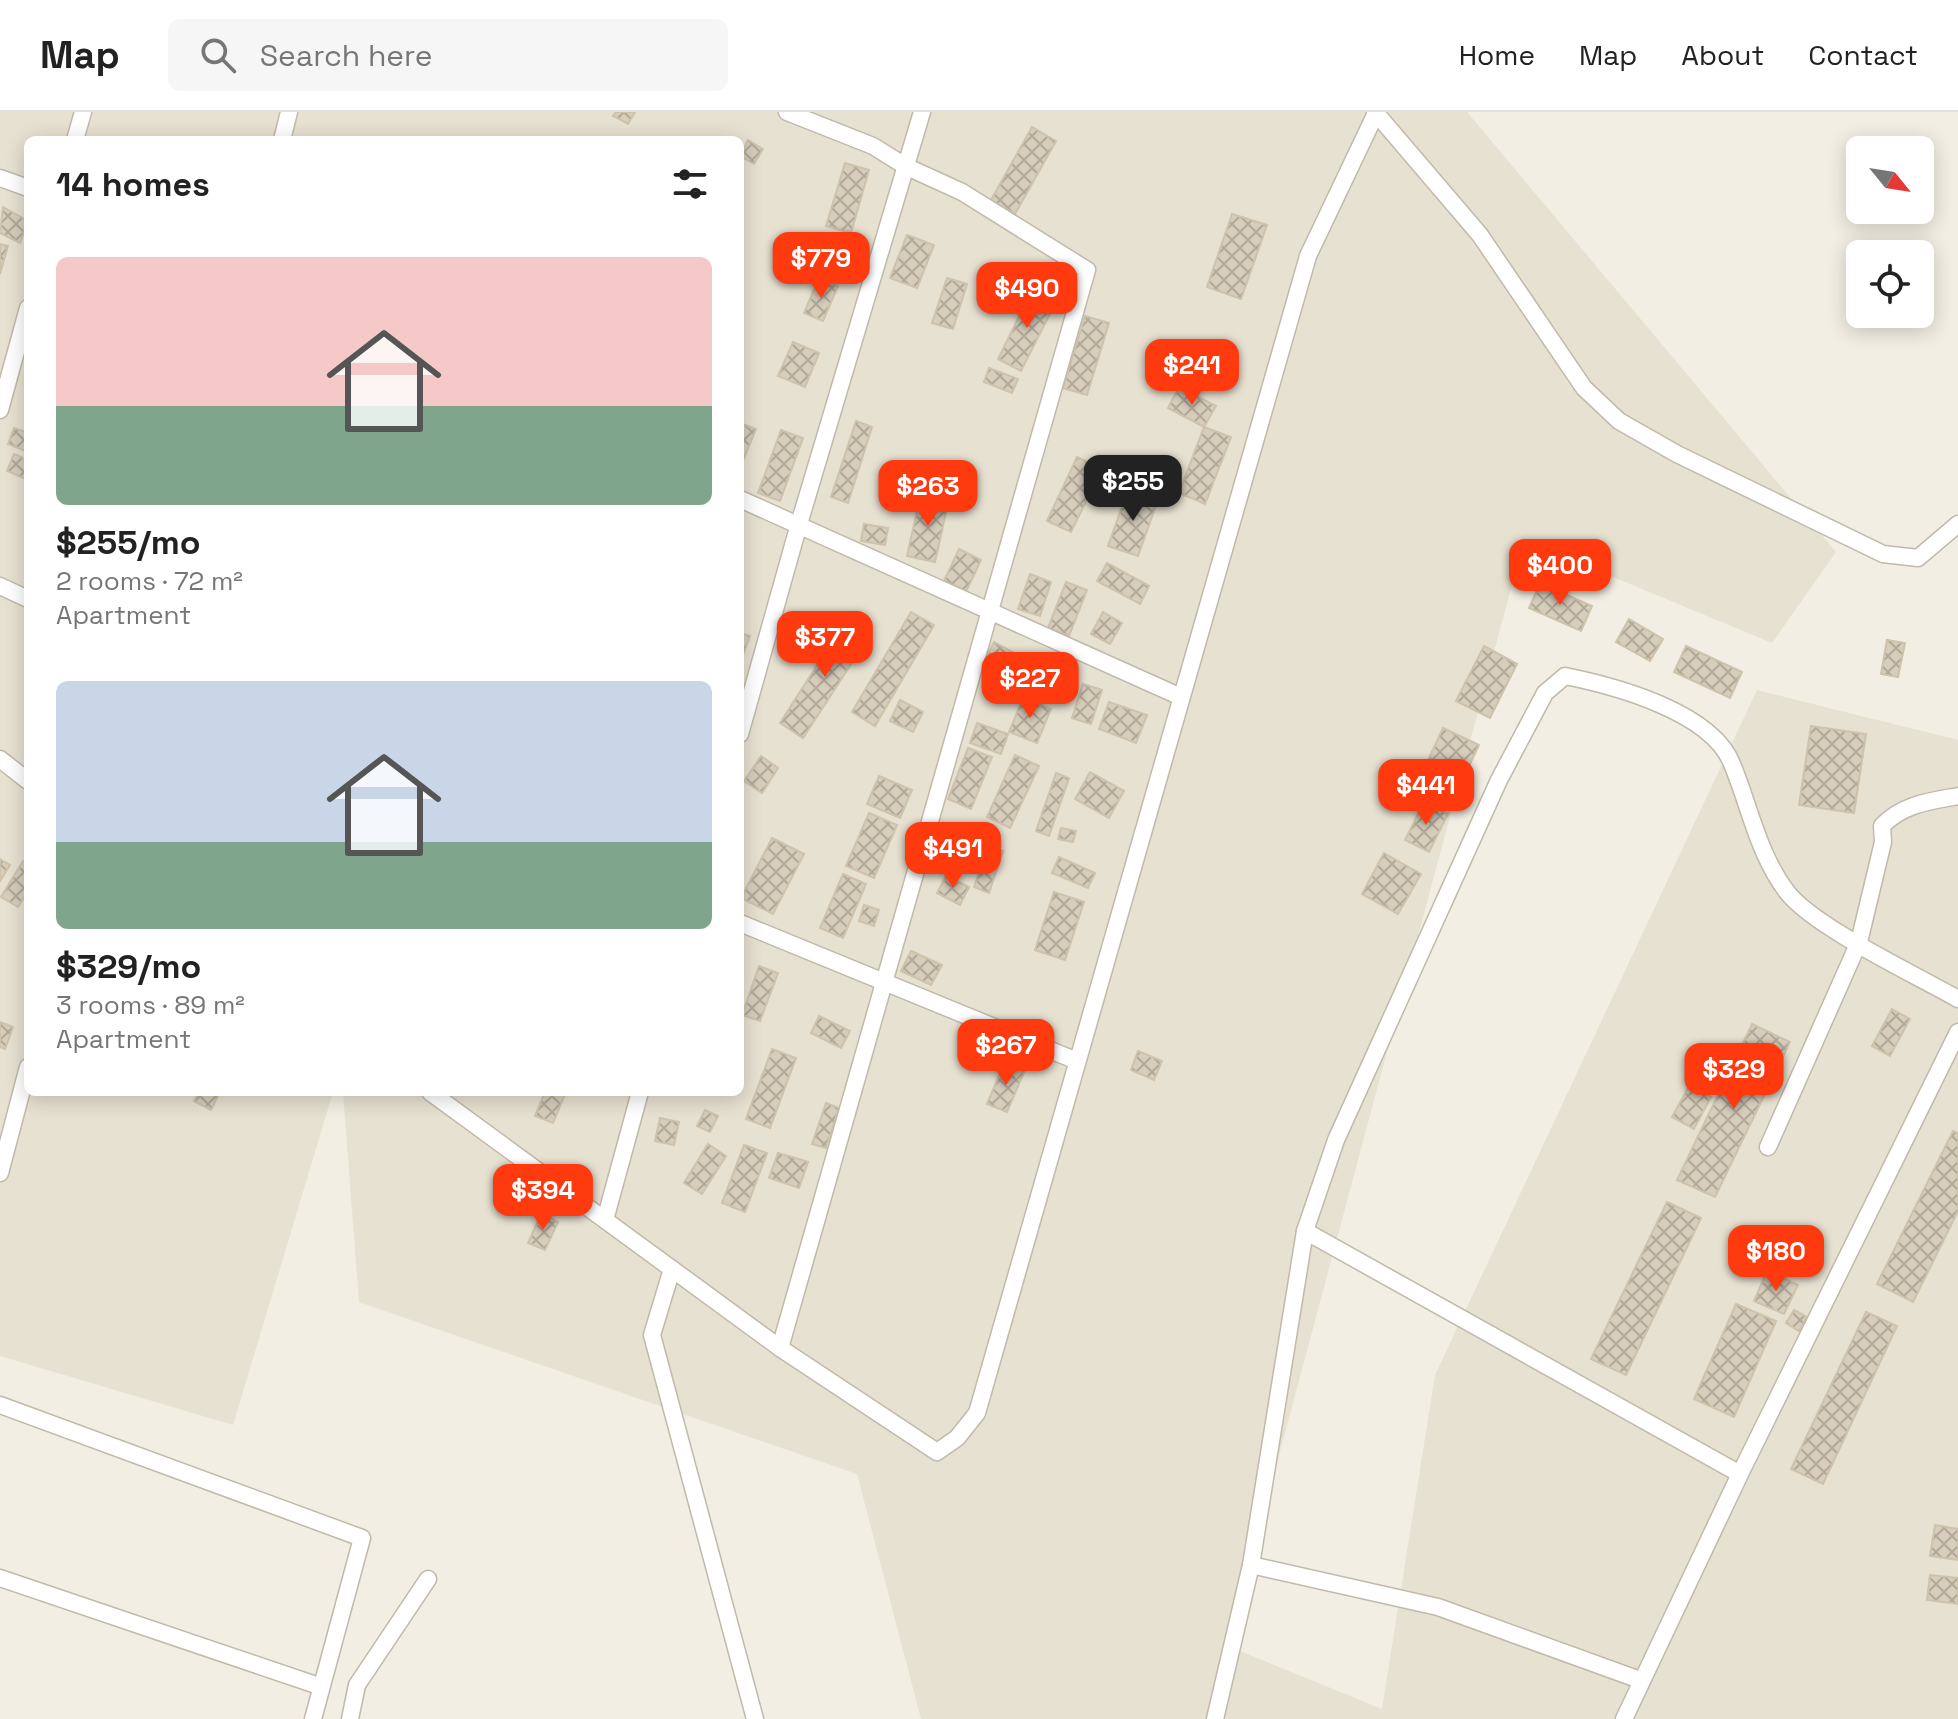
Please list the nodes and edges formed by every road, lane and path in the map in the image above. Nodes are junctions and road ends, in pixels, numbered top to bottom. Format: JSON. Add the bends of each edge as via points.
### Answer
{"nodes":[{"id":1,"x":83,"y":112,"type":"edge"},
{"id":2,"x":289,"y":112,"type":"edge"},
{"id":3,"x":787,"y":112,"type":"edge"},
{"id":4,"x":922,"y":112,"type":"edge"},
{"id":5,"x":1376,"y":112,"type":"edge"},
{"id":6,"x":76,"y":136,"type":"edge"},
{"id":7,"x":283,"y":136,"type":"edge"},
{"id":8,"x":905,"y":166,"type":"junction"},
{"id":9,"x":0,"y":178,"type":"edge"},
{"id":10,"x":24,"y":187,"type":"edge"},
{"id":11,"x":24,"y":323,"type":"edge"},
{"id":12,"x":0,"y":410,"type":"edge"},
{"id":13,"x":744,"y":501,"type":"edge"},
{"id":14,"x":799,"y":524,"type":"junction"},
{"id":15,"x":1958,"y":524,"type":"edge"},
{"id":16,"x":0,"y":586,"type":"edge"},
{"id":17,"x":24,"y":597,"type":"edge"},
{"id":18,"x":988,"y":610,"type":"junction"},
{"id":19,"x":1181,"y":697,"type":"junction"},
{"id":20,"x":744,"y":720,"type":"edge"},
{"id":21,"x":0,"y":759,"type":"edge"},
{"id":22,"x":24,"y":778,"type":"edge"},
{"id":23,"x":1958,"y":796,"type":"edge"},
{"id":24,"x":744,"y":925,"type":"edge"},
{"id":25,"x":1859,"y":942,"type":"junction"},
{"id":26,"x":883,"y":982,"type":"junction"},
{"id":27,"x":1958,"y":999,"type":"edge"},
{"id":28,"x":1958,"y":1032,"type":"edge"},
{"id":29,"x":1077,"y":1061,"type":"junction"},
{"id":30,"x":24,"y":1082,"type":"edge"},
{"id":31,"x":435,"y":1096,"type":"edge"},
{"id":32,"x":639,"y":1096,"type":"edge"},
{"id":33,"x":1768,"y":1147,"type":"dead end"},
{"id":34,"x":0,"y":1173,"type":"edge"},
{"id":35,"x":605,"y":1220,"type":"junction"},
{"id":36,"x":1305,"y":1231,"type":"junction"},
{"id":37,"x":672,"y":1269,"type":"junction"},
{"id":38,"x":780,"y":1348,"type":"junction"},
{"id":39,"x":0,"y":1405,"type":"edge"},
{"id":40,"x":1740,"y":1474,"type":"junction"},
{"id":41,"x":1251,"y":1565,"type":"junction"},
{"id":42,"x":0,"y":1578,"type":"edge"},
{"id":43,"x":428,"y":1579,"type":"dead end"},
{"id":44,"x":1640,"y":1680,"type":"junction"},
{"id":45,"x":319,"y":1686,"type":"junction"},
{"id":46,"x":313,"y":1719,"type":"edge"},
{"id":47,"x":350,"y":1719,"type":"edge"},
{"id":48,"x":755,"y":1719,"type":"edge"},
{"id":49,"x":1215,"y":1719,"type":"edge"},
{"id":50,"x":1624,"y":1719,"type":"edge"}],
"edges":[{"from":1,"to":6,"type":"street"},
{"from":2,"to":7,"type":"street"},
{"from":3,"to":8,"type":"street","via":[[873,146]]},
{"from":4,"to":8,"type":"street"},
{"from":5,"to":15,"type":"street","via":[[1480,235],[1584,388],[1619,421],[1883,554],[1918,558]]},
{"from":5,"to":19,"type":"street","via":[[1308,256]]},
{"from":8,"to":14,"type":"street"},
{"from":8,"to":18,"type":"street","via":[[962,192],[1087,270]]},
{"from":9,"to":10,"type":"street"},
{"from":11,"to":12,"type":"street"},
{"from":13,"to":14,"type":"street"},
{"from":14,"to":18,"type":"street"},
{"from":14,"to":20,"type":"street"},
{"from":16,"to":17,"type":"street"},
{"from":18,"to":19,"type":"street"},
{"from":18,"to":26,"type":"street"},
{"from":19,"to":29,"type":"street"},
{"from":21,"to":22,"type":"street"},
{"from":23,"to":25,"type":"street","via":[[1915,804],[1891,815],[1882,826],[1883,842]]},
{"from":24,"to":26,"type":"street"},
{"from":25,"to":27,"type":"street"},
{"from":25,"to":33,"type":"street"},
{"from":25,"to":36,"type":"street","via":[[1809,914],[1787,892],[1749,819],[1732,761],[1713,734],[1657,703],[1565,676],[1545,693],[1499,780],[1336,1140]]},
{"from":26,"to":29,"type":"street"},
{"from":26,"to":38,"type":"street"},
{"from":28,"to":40,"type":"street"},
{"from":29,"to":38,"type":"street","via":[[977,1413],[957,1438],[937,1452]]},
{"from":30,"to":34,"type":"street"},
{"from":31,"to":35,"type":"street"},
{"from":32,"to":35,"type":"street"},
{"from":35,"to":37,"type":"street"},
{"from":36,"to":40,"type":"street"},
{"from":36,"to":41,"type":"street"},
{"from":37,"to":38,"type":"street"},
{"from":37,"to":48,"type":"street","via":[[652,1335]]},
{"from":39,"to":45,"type":"street","via":[[362,1538]]},
{"from":40,"to":44,"type":"street"},
{"from":41,"to":44,"type":"street","via":[[1438,1607]]},
{"from":41,"to":49,"type":"street"},
{"from":42,"to":45,"type":"street"},
{"from":43,"to":47,"type":"street","via":[[357,1685]]},
{"from":44,"to":50,"type":"street"},
{"from":45,"to":46,"type":"street"}]}
